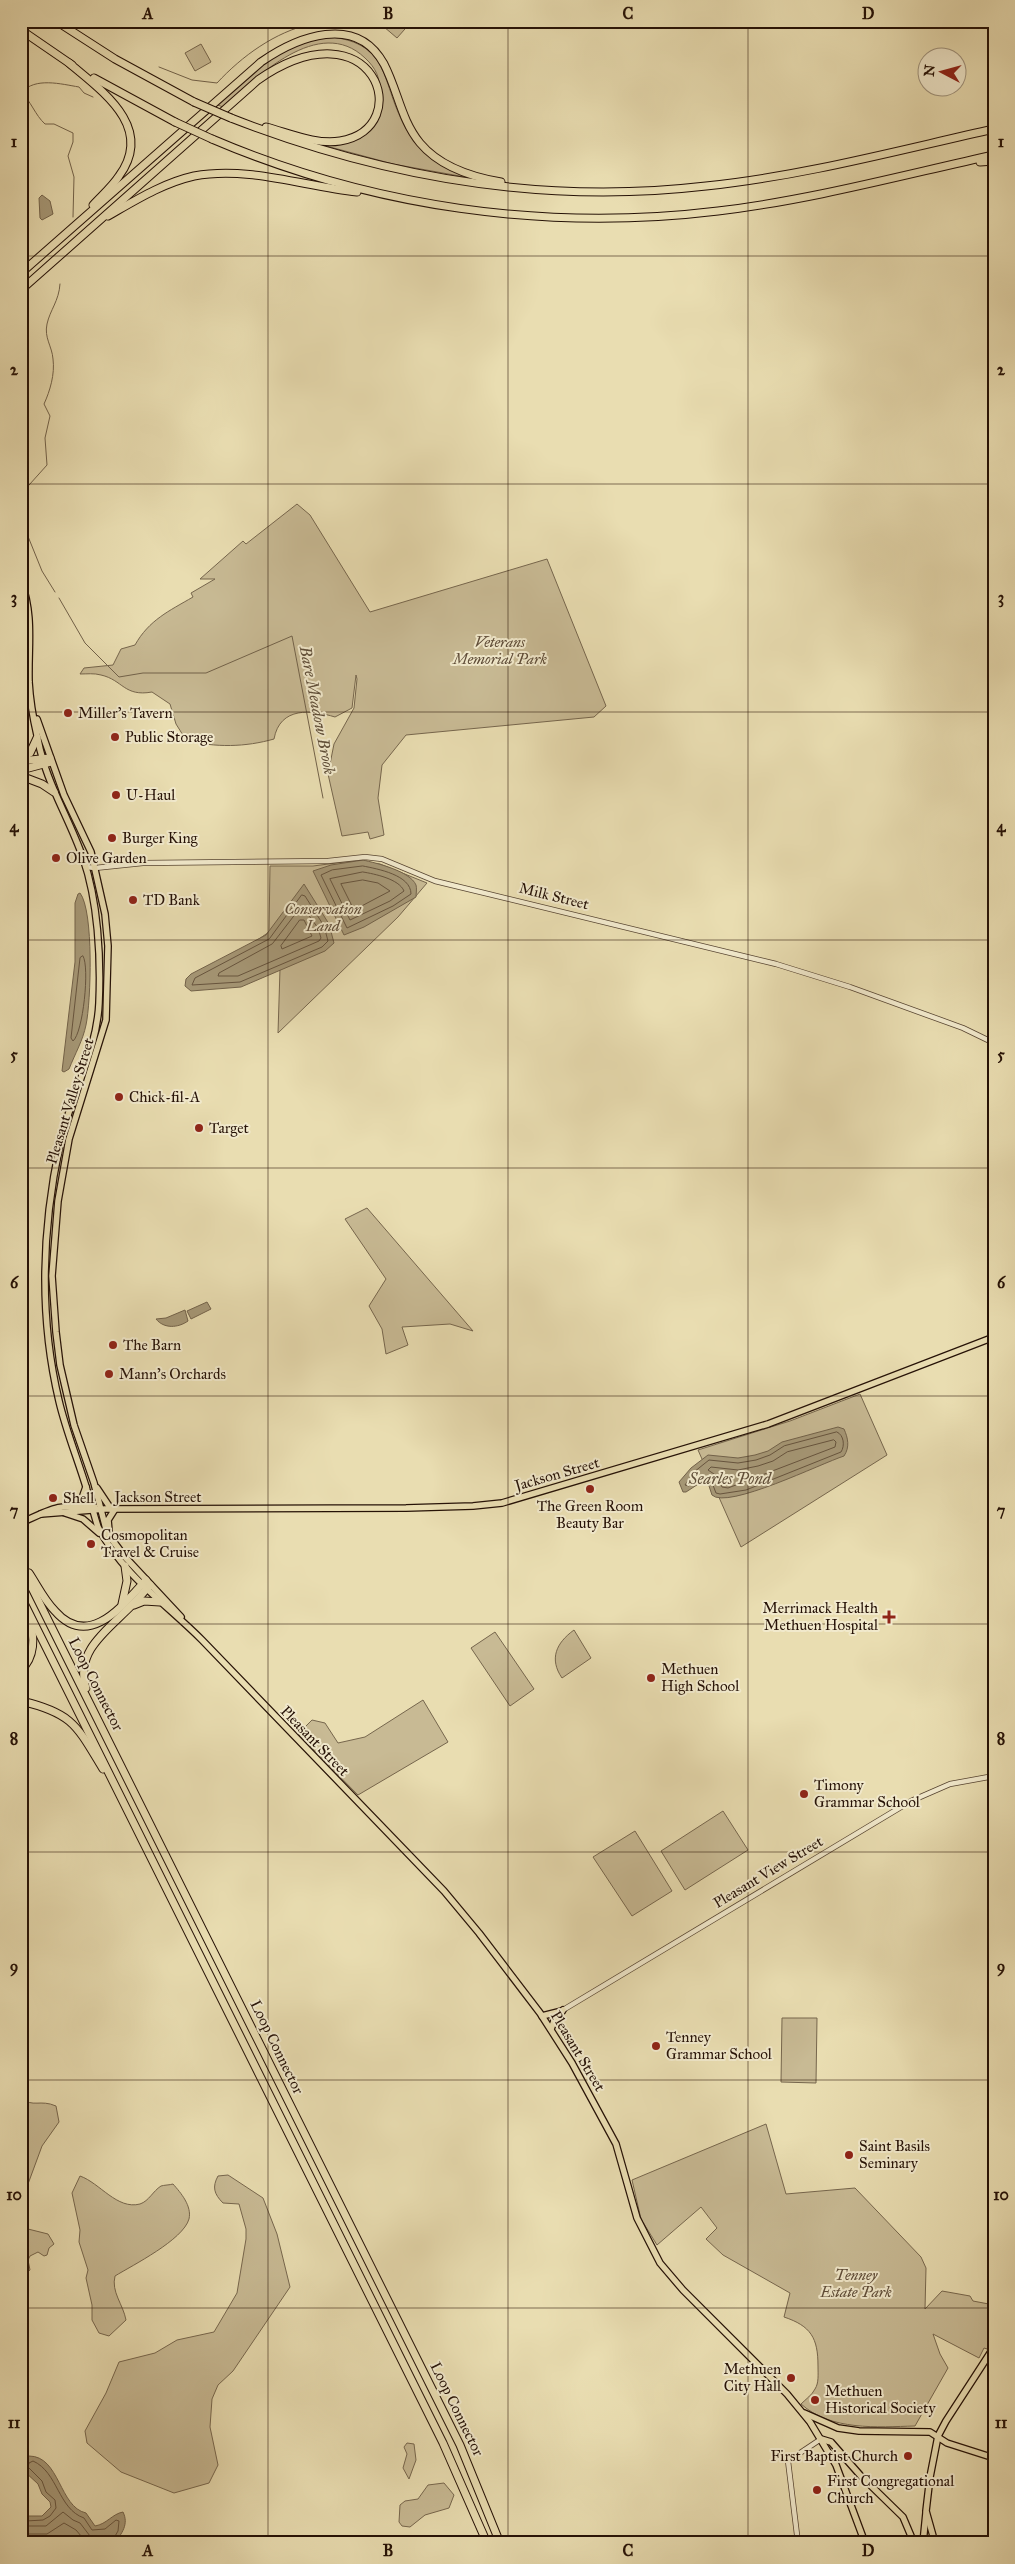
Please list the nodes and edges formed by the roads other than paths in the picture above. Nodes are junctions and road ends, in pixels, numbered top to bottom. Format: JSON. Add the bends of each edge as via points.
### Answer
{"nodes":[{"id":1,"x":56,"y":21,"type":"edge"},
{"id":2,"x":21,"y":30,"type":"edge"},
{"id":3,"x":316,"y":47,"type":"dead end"},
{"id":4,"x":359,"y":54,"type":"dead end"},
{"id":5,"x":69,"y":63,"type":"junction"},
{"id":6,"x":241,"y":122,"type":"junction"},
{"id":7,"x":994,"y":129,"type":"edge"},
{"id":8,"x":994,"y":155,"type":"edge"},
{"id":9,"x":994,"y":161,"type":"edge"},
{"id":10,"x":960,"y":163,"type":"junction"},
{"id":11,"x":544,"y":190,"type":"junction"},
{"id":12,"x":378,"y":193,"type":"junction"},
{"id":13,"x":97,"y":223,"type":"junction"},
{"id":14,"x":43,"y":255,"type":"junction"},
{"id":15,"x":21,"y":273,"type":"edge"},
{"id":16,"x":21,"y":290,"type":"edge"},
{"id":17,"x":21,"y":580,"type":"edge"},
{"id":18,"x":33,"y":710,"type":"junction"},
{"id":19,"x":37,"y":738,"type":"junction"},
{"id":20,"x":21,"y":760,"type":"edge"},
{"id":21,"x":47,"y":761,"type":"junction"},
{"id":22,"x":21,"y":770,"type":"edge"},
{"id":23,"x":21,"y":776,"type":"edge"},
{"id":24,"x":54,"y":792,"type":"junction"},
{"id":25,"x":86,"y":867,"type":"junction"},
{"id":26,"x":95,"y":868,"type":"junction"},
{"id":27,"x":87,"y":875,"type":"junction"},
{"id":28,"x":994,"y":1043,"type":"edge"},
{"id":29,"x":994,"y":1337,"type":"edge"},
{"id":30,"x":94,"y":1484,"type":"junction"},
{"id":31,"x":86,"y":1485,"type":"junction"},
{"id":32,"x":76,"y":1506,"type":"junction"},
{"id":33,"x":92,"y":1509,"type":"junction"},
{"id":34,"x":106,"y":1509,"type":"junction"},
{"id":35,"x":60,"y":1512,"type":"junction"},
{"id":36,"x":41,"y":1514,"type":"junction"},
{"id":37,"x":21,"y":1523,"type":"edge"},
{"id":38,"x":108,"y":1539,"type":"junction"},
{"id":39,"x":21,"y":1562,"type":"edge"},
{"id":40,"x":21,"y":1566,"type":"edge"},
{"id":41,"x":125,"y":1566,"type":"junction"},
{"id":42,"x":146,"y":1584,"type":"junction"},
{"id":43,"x":21,"y":1599,"type":"edge"},
{"id":44,"x":160,"y":1602,"type":"junction"},
{"id":45,"x":122,"y":1606,"type":"junction"},
{"id":46,"x":131,"y":1607,"type":"junction"},
{"id":47,"x":186,"y":1624,"type":"junction"},
{"id":48,"x":21,"y":1670,"type":"edge"},
{"id":49,"x":21,"y":1701,"type":"edge"},
{"id":50,"x":99,"y":1721,"type":"junction"},
{"id":51,"x":994,"y":1776,"type":"edge"},
{"id":52,"x":122,"y":1801,"type":"junction"},
{"id":53,"x":563,"y":2010,"type":"junction"},
{"id":54,"x":542,"y":2016,"type":"junction"},
{"id":55,"x":551,"y":2029,"type":"junction"},
{"id":56,"x":994,"y":2347,"type":"edge"},
{"id":57,"x":802,"y":2412,"type":"junction"},
{"id":58,"x":938,"y":2436,"type":"junction"},
{"id":59,"x":821,"y":2439,"type":"junction"},
{"id":60,"x":994,"y":2458,"type":"edge"},
{"id":61,"x":926,"y":2511,"type":"junction"},
{"id":62,"x":486,"y":2543,"type":"edge"},
{"id":63,"x":500,"y":2543,"type":"edge"},
{"id":64,"x":798,"y":2543,"type":"edge"},
{"id":65,"x":865,"y":2543,"type":"edge"},
{"id":66,"x":914,"y":2543,"type":"edge"},
{"id":67,"x":923,"y":2543,"type":"edge"},
{"id":68,"x":935,"y":2543,"type":"edge"}],
"edges":[{"from":1,"to":6,"type":"highway","bridge":true,"via":[[115,59],[194,102]]},
{"from":2,"to":5,"type":"highway"},
{"from":3,"to":13,"type":"highway","via":[[286,59],[264,75]]},
{"from":4,"to":6,"type":"highway","via":[[376,76],[380,97],[375,114],[360,133],[343,140],[326,141]]},
{"from":5,"to":12,"type":"highway","bridge":true,"via":[[115,91],[212,139],[306,174]]},
{"from":5,"to":14,"type":"highway","via":[[116,105],[128,128],[130,148],[120,176]]},
{"from":6,"to":11,"type":"highway","via":[[316,149],[391,169],[460,182]]},
{"from":7,"to":11,"type":"highway","via":[[726,184],[620,192]]},
{"from":8,"to":10,"type":"highway"},
{"from":9,"to":10,"type":"highway"},
{"from":10,"to":12,"type":"highway","via":[[777,202],[646,218],[510,215]]},
{"from":11,"to":14,"type":"highway","via":[[477,177],[430,154],[404,118],[380,58],[353,37],[322,34],[284,47],[261,62]]},
{"from":12,"to":13,"type":"highway","via":[[238,174],[208,174],[158,189]]},
{"from":13,"to":16,"type":"highway"},
{"from":14,"to":15,"type":"highway"},
{"from":17,"to":18,"type":"main road","name":"Pleasant Valley Street","via":[[30,615]]},
{"from":18,"to":19,"type":"main road","name":"Pleasant Valley Street"},
{"from":18,"to":21,"type":"main road","name":"Pleasant Valley Street"},
{"from":19,"to":20,"type":"highway","via":[[30,753]]},
{"from":19,"to":21,"type":"main road","name":"Pleasant Valley Street"},
{"from":20,"to":21,"type":"highway"},
{"from":21,"to":22,"type":"highway"},
{"from":21,"to":24,"type":"main road","name":"Pleasant Valley Street"},
{"from":21,"to":26,"type":"main road","name":"Pleasant Valley Street","via":[[84,837]]},
{"from":23,"to":24,"type":"highway"},
{"from":24,"to":25,"type":"main road","name":"Pleasant Valley Street"},
{"from":25,"to":26,"type":"street","name":"Milk Street"},
{"from":25,"to":27,"type":"main road","name":"Pleasant Valley Street"},
{"from":26,"to":27,"type":"street"},
{"from":26,"to":28,"type":"street","name":"Milk Street","via":[[143,863],[308,861],[365,856],[382,859],[435,881],[795,969],[951,1024]]},
{"from":26,"to":30,"type":"main road","name":"Pleasant Valley Street","via":[[106,930],[106,1020],[65,1157],[52,1276],[60,1365],[76,1432]]},
{"from":27,"to":31,"type":"main road","name":"Pleasant Valley Street","via":[[95,914],[98,1014],[56,1162],[47,1235],[46,1281],[54,1378]]},
{"from":29,"to":34,"type":"main road","name":"Jackson Street","via":[[768,1424],[502,1503],[406,1508]]},
{"from":30,"to":34,"type":"main road","name":"Pleasant Valley Street"},
{"from":30,"to":34,"type":"main road"},
{"from":31,"to":32,"type":"main road","via":[[85,1493]]},
{"from":31,"to":33,"type":"main road","name":"Pleasant Valley Street"},
{"from":32,"to":33,"type":"main road"},
{"from":32,"to":36,"type":"main road","via":[[51,1508]]},
{"from":33,"to":34,"type":"main road","name":"Jackson Street"},
{"from":33,"to":35,"type":"main road"},
{"from":33,"to":38,"type":"main road","name":"Pleasant Street"},
{"from":34,"to":38,"type":"main road"},
{"from":34,"to":38,"type":"main road","name":"Pleasant Street","via":[[103,1523]]},
{"from":35,"to":36,"type":"main road"},
{"from":35,"to":38,"type":"main road","via":[[83,1519]]},
{"from":36,"to":37,"type":"main road"},
{"from":38,"to":41,"type":"main road","name":"Pleasant Street"},
{"from":38,"to":42,"type":"main road","name":"Pleasant Street"},
{"from":39,"to":45,"type":"highway","via":[[51,1608],[66,1621],[79,1625],[94,1624],[110,1617]]},
{"from":40,"to":50,"type":"highway","name":"Loop Connector"},
{"from":41,"to":42,"type":"main road","name":"Pleasant Street"},
{"from":41,"to":45,"type":"highway","via":[[127,1581]]},
{"from":42,"to":44,"type":"main road","name":"Pleasant Street"},
{"from":42,"to":45,"type":"highway"},
{"from":42,"to":46,"type":"highway"},
{"from":42,"to":47,"type":"main road","name":"Pleasant Street"},
{"from":43,"to":48,"type":"highway","via":[[31,1624],[33,1642],[31,1655]]},
{"from":43,"to":52,"type":"highway","name":"Loop Connector"},
{"from":44,"to":46,"type":"highway","via":[[144,1601]]},
{"from":44,"to":47,"type":"main road","name":"Pleasant Street"},
{"from":46,"to":50,"type":"highway","via":[[104,1632],[83,1666],[85,1686]]},
{"from":47,"to":54,"type":"main road","name":"Pleasant Street","via":[[444,1891]]},
{"from":49,"to":52,"type":"highway","via":[[50,1708],[70,1721]]},
{"from":50,"to":63,"type":"highway","name":"Loop Connector","via":[[460,2445]]},
{"from":51,"to":53,"type":"street","name":"Pleasant View Street","via":[[950,1784],[911,1801]]},
{"from":52,"to":62,"type":"highway","name":"Loop Connector","via":[[439,2436]]},
{"from":53,"to":54,"type":"main road"},
{"from":53,"to":55,"type":"main road"},
{"from":54,"to":55,"type":"main road","name":"Pleasant Street"},
{"from":55,"to":57,"type":"main road","name":"Pleasant Street","via":[[616,2144],[637,2218],[660,2264]]},
{"from":56,"to":58,"type":"main road"},
{"from":57,"to":58,"type":"main road","via":[[845,2429],[879,2433],[928,2432]]},
{"from":57,"to":59,"type":"main road","name":"Pleasant Street"},
{"from":58,"to":60,"type":"main road","via":[[947,2443]]},
{"from":58,"to":61,"type":"main road"},
{"from":59,"to":64,"type":"street","via":[[788,2461]]},
{"from":59,"to":65,"type":"main road","name":"Pleasant Street","via":[[846,2488]]},
{"from":59,"to":66,"type":"main road","via":[[831,2442],[903,2517]]},
{"from":61,"to":67,"type":"main road"},
{"from":61,"to":68,"type":"main road"}]}
